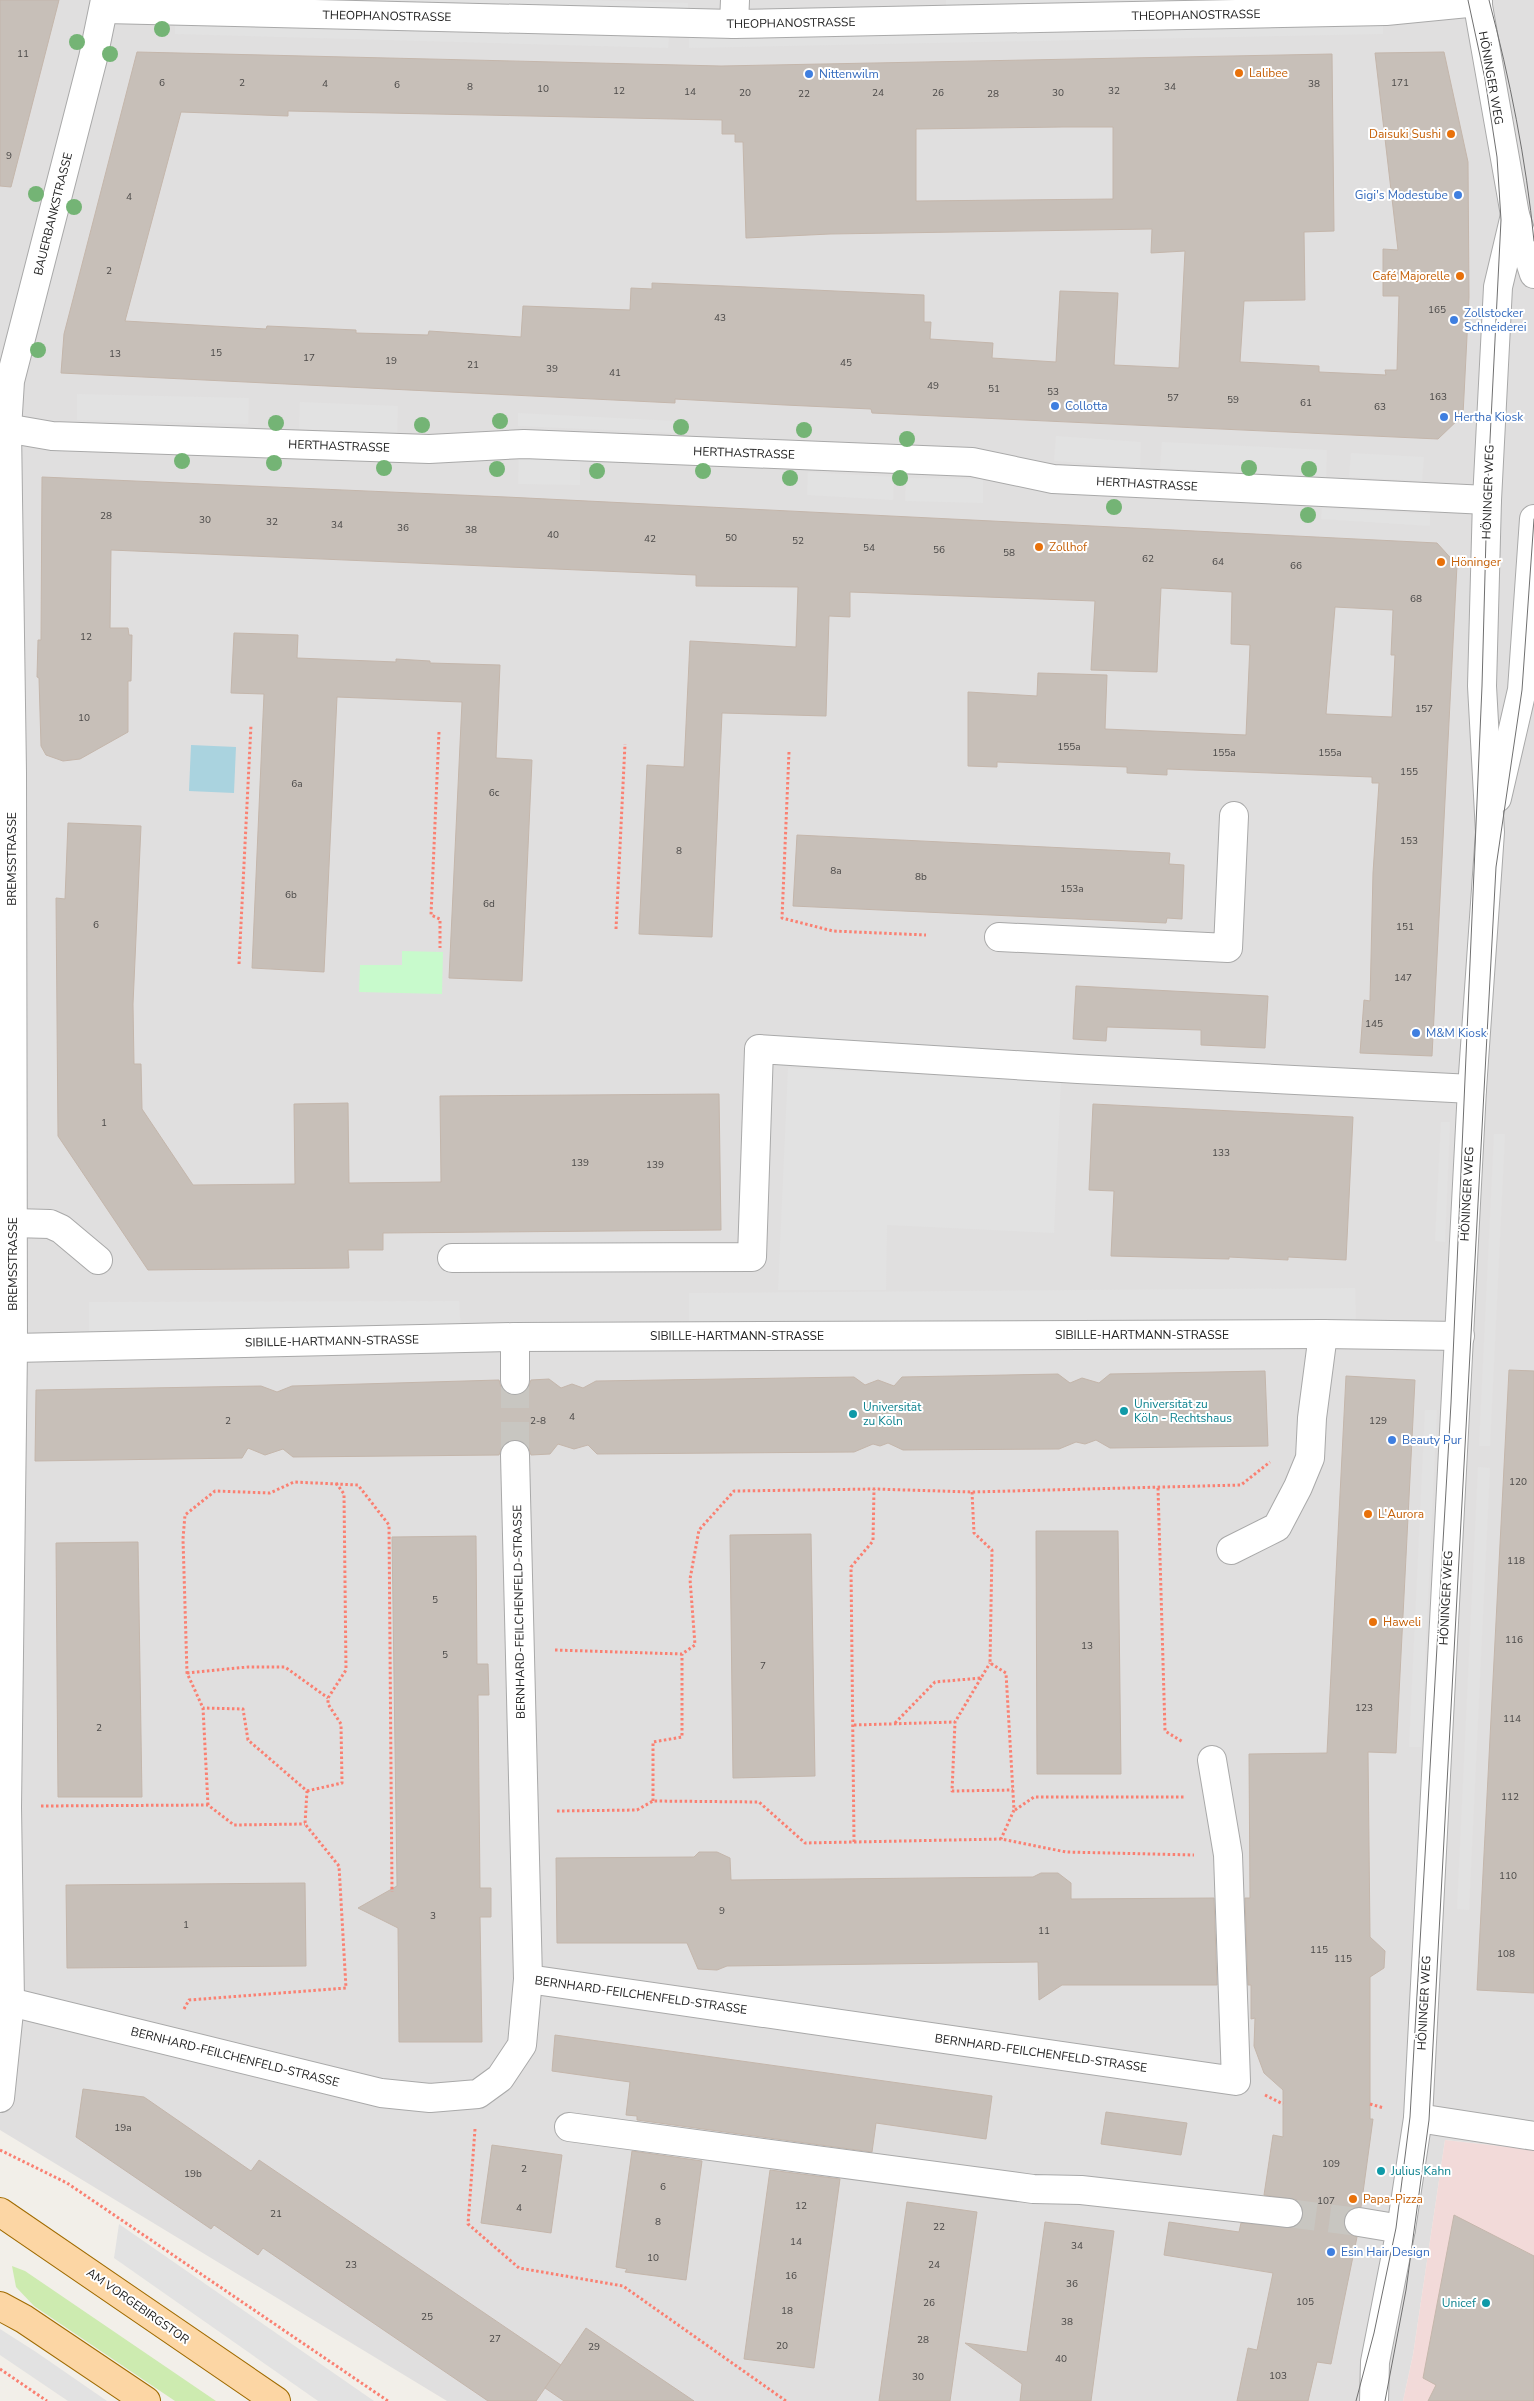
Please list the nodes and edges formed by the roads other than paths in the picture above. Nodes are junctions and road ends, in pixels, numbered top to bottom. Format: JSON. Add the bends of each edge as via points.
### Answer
{"nodes":[{"id":1,"x":1478,"y":1,"type":"edge"},
{"id":2,"x":105,"y":4,"type":"edge"},
{"id":3,"x":887,"y":11,"type":"edge"},
{"id":4,"x":734,"y":12,"type":"edge"},
{"id":5,"x":1524,"y":214,"type":"edge"},
{"id":6,"x":1534,"y":274,"type":"edge"},
{"id":7,"x":4,"y":428,"type":"edge"},
{"id":8,"x":1487,"y":500,"type":"junction"},
{"id":9,"x":1534,"y":519,"type":"edge"},
{"id":10,"x":1234,"y":816,"type":"dead end"},
{"id":11,"x":1490,"y":832,"type":"junction"},
{"id":12,"x":6,"y":881,"type":"edge"},
{"id":13,"x":999,"y":937,"type":"dead end"},
{"id":14,"x":1472,"y":1090,"type":"junction"},
{"id":15,"x":13,"y":1223,"type":"junction"},
{"id":16,"x":452,"y":1258,"type":"dead end"},
{"id":17,"x":98,"y":1260,"type":"dead end"},
{"id":18,"x":1323,"y":1334,"type":"junction"},
{"id":19,"x":1460,"y":1336,"type":"junction"},
{"id":20,"x":515,"y":1337,"type":"junction"},
{"id":21,"x":13,"y":1348,"type":"junction"},
{"id":22,"x":515,"y":1380,"type":"tunnel mouth"},
{"id":23,"x":515,"y":1455,"type":"tunnel mouth"},
{"id":24,"x":1231,"y":1550,"type":"dead end"},
{"id":25,"x":1212,"y":1760,"type":"road end"},
{"id":26,"x":5,"y":1794,"type":"edge"},
{"id":27,"x":528,"y":1979,"type":"junction"},
{"id":28,"x":10,"y":2002,"type":"junction"},
{"id":29,"x":0,"y":2098,"type":"edge"},
{"id":30,"x":1418,"y":2118,"type":"junction"},
{"id":31,"x":569,"y":2127,"type":"dead end"},
{"id":32,"x":1534,"y":2136,"type":"edge"},
{"id":33,"x":0,"y":2212,"type":"edge"},
{"id":34,"x":1288,"y":2213,"type":"tunnel mouth"},
{"id":35,"x":1359,"y":2222,"type":"tunnel mouth"},
{"id":36,"x":1401,"y":2229,"type":"junction"},
{"id":37,"x":0,"y":2306,"type":"edge"},
{"id":38,"x":1376,"y":2362,"type":"junction"},
{"id":39,"x":146,"y":2401,"type":"edge"},
{"id":40,"x":276,"y":2401,"type":"edge"},
{"id":41,"x":1354,"y":2401,"type":"edge"},
{"id":42,"x":1374,"y":2401,"type":"edge"}],
"edges":[{"from":1,"to":3,"type":"street","name":"THEOPHANOSTRASSE","via":[[1386,11]]},
{"from":1,"to":5,"type":"street","name":"HÖNINGER WEG"},
{"from":2,"to":4,"type":"street","name":"THEOPHANOSTRASSE"},
{"from":2,"to":7,"type":"street","name":"BAUERBANKSTRASSE","via":[[10,381]]},
{"from":3,"to":4,"type":"street","name":"THEOPHANOSTRASSE"},
{"from":5,"to":6,"type":"street","name":"HÖNINGER WEG"},
{"from":5,"to":8,"type":"street","name":"HÖNINGER WEG","via":[[1498,287]]},
{"from":7,"to":8,"type":"street","name":"HERTHASTRASSE","via":[[52,436],[429,449],[524,444],[962,462],[1053,479]]},
{"from":7,"to":12,"type":"street","name":"BREMSSTRASSE"},
{"from":8,"to":11,"type":"street","name":"HÖNINGER WEG","via":[[1482,686]]},
{"from":9,"to":11,"type":"street","name":"HÖNINGER WEG","via":[[1522,690]]},
{"from":10,"to":13,"type":"street","via":[[1228,948]]},
{"from":11,"to":14,"type":"street","name":"HÖNINGER WEG"},
{"from":12,"to":15,"type":"street","name":"BREMSSTRASSE"},
{"from":14,"to":16,"type":"street","via":[[759,1050],[752,1257]]},
{"from":14,"to":19,"type":"street","name":"HÖNINGER WEG"},
{"from":15,"to":17,"type":"street","via":[[50,1224],[61,1229]]},
{"from":15,"to":21,"type":"street","name":"BREMSSTRASSE"},
{"from":18,"to":19,"type":"street","name":"SIBILLE-HARTMANN-STRASSE"},
{"from":18,"to":20,"type":"street","name":"SIBILLE-HARTMANN-STRASSE"},
{"from":18,"to":24,"type":"street","via":[[1310,1458],[1277,1527]]},
{"from":19,"to":30,"type":"street","name":"HÖNINGER WEG"},
{"from":20,"to":21,"type":"street","name":"SIBILLE-HARTMANN-STRASSE"},
{"from":20,"to":22,"type":"street"},
{"from":21,"to":26,"type":"street","name":"BREMSSTRASSE"},
{"from":23,"to":27,"type":"street","name":"BERNHARD-FEILCHENFELD-STRASSE"},
{"from":25,"to":27,"type":"street","name":"BERNHARD-FEILCHENFELD-STRASSE","via":[[1228,1855],[1236,2081]]},
{"from":26,"to":28,"type":"street","name":"BREMSSTRASSE"},
{"from":27,"to":28,"type":"street","name":"BERNHARD-FEILCHENFELD-STRASSE","via":[[522,2045],[500,2078],[478,2094],[430,2098],[381,2092]]},
{"from":28,"to":29,"type":"street","name":"BREMSSTRASSE"},
{"from":30,"to":32,"type":"street"},
{"from":30,"to":36,"type":"street","name":"HÖNINGER WEG"},
{"from":31,"to":34,"type":"street","via":[[1033,2189],[1081,2190]]},
{"from":33,"to":40,"type":"main road","name":"AM VORGEBIRGSTOR"},
{"from":35,"to":36,"type":"street"},
{"from":36,"to":38,"type":"street","name":"HÖNINGER WEG"},
{"from":37,"to":39,"type":"main road"},
{"from":38,"to":41,"type":"street","name":"HÖNINGER WEG"},
{"from":38,"to":42,"type":"street","name":"HÖNINGER WEG"}]}
